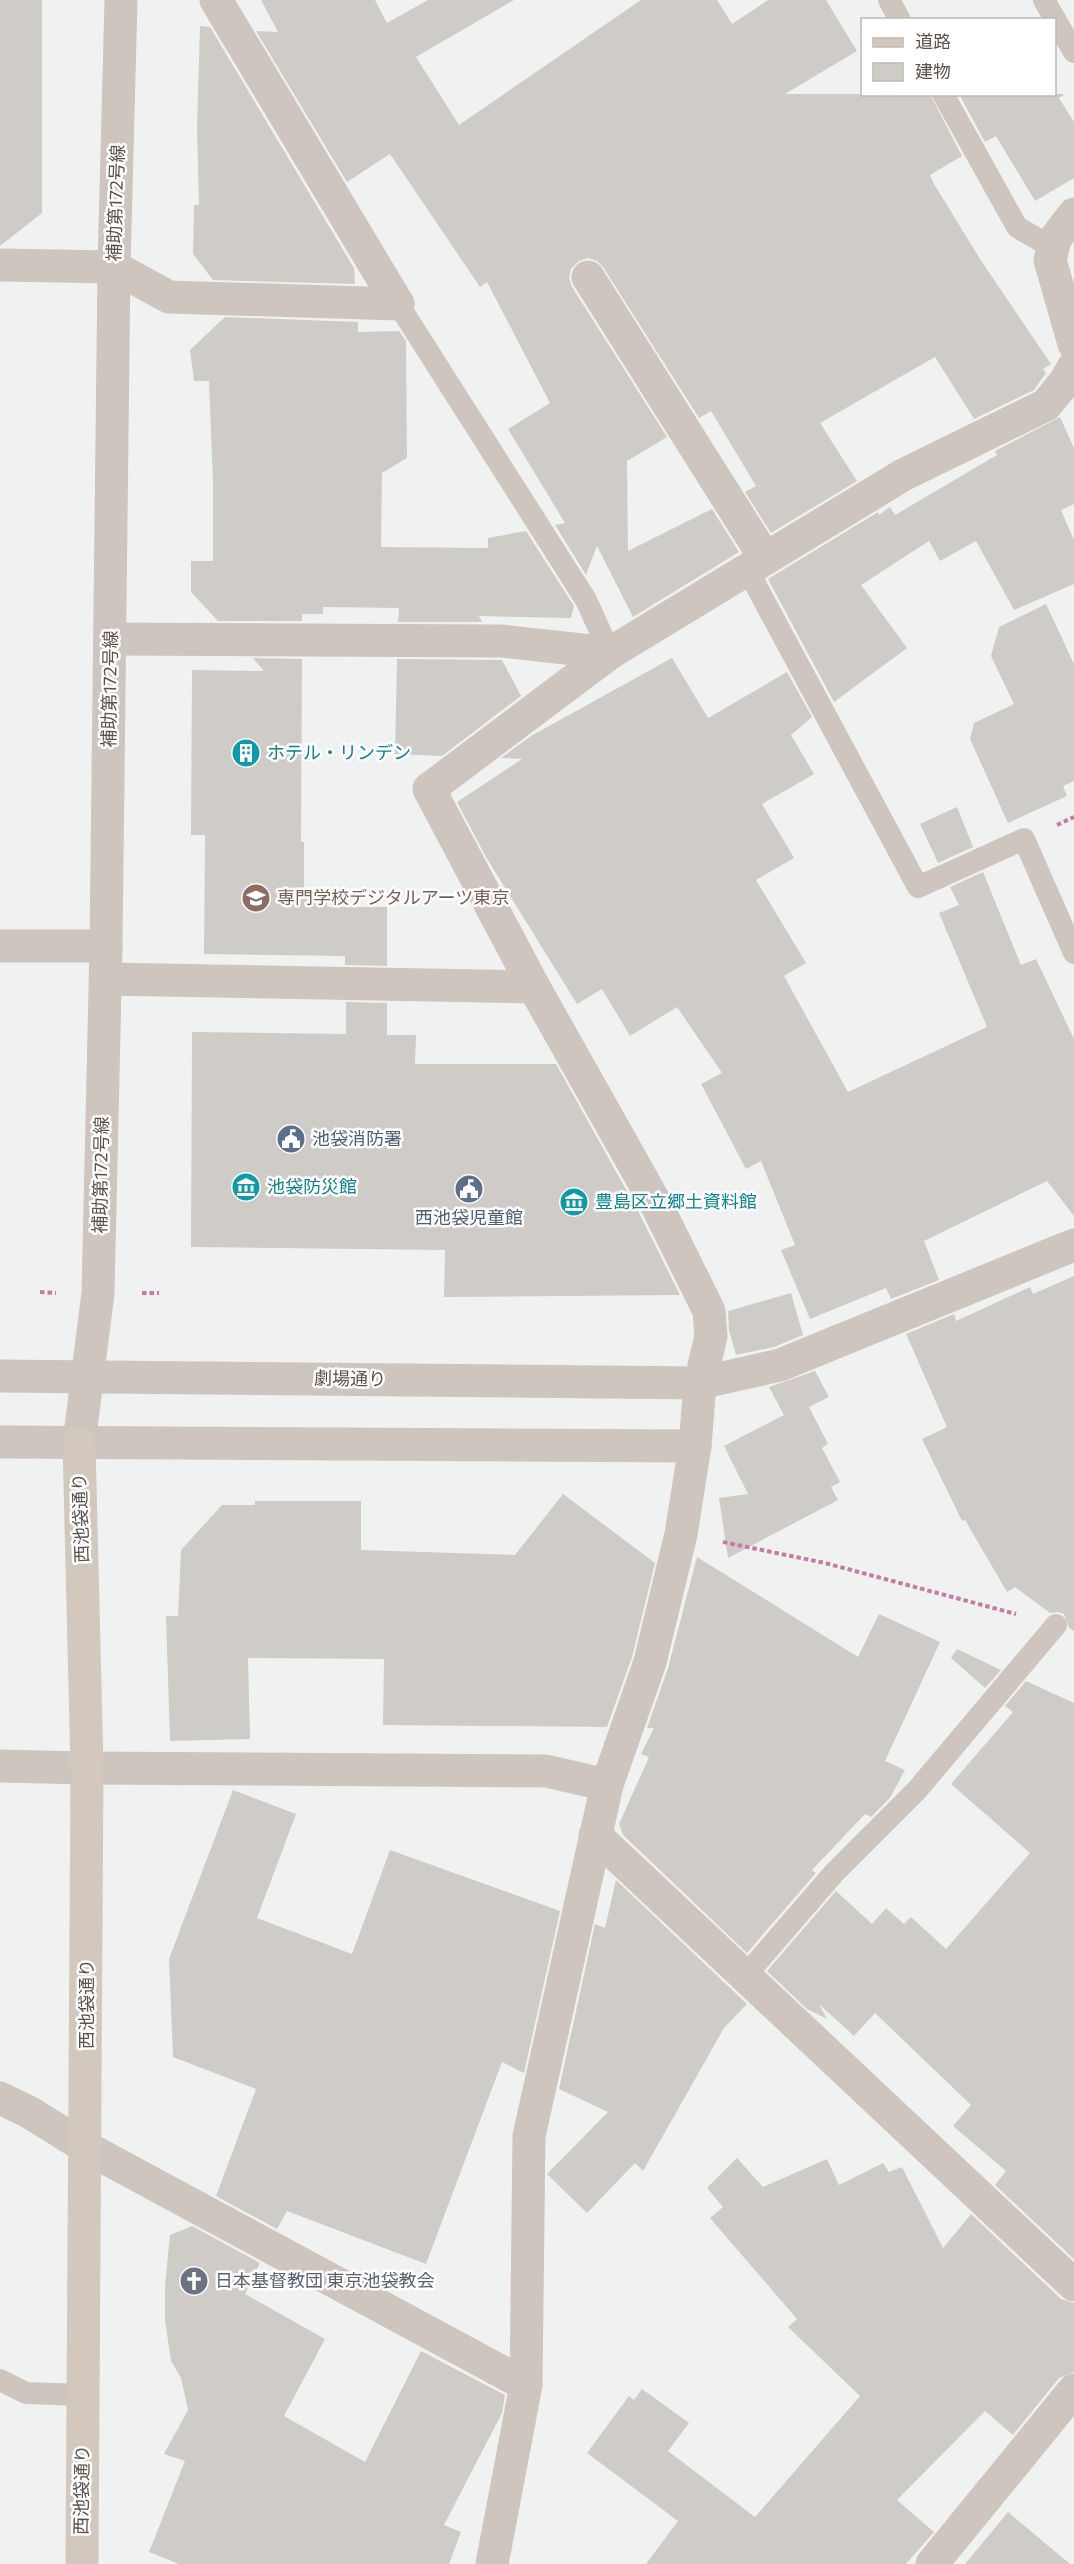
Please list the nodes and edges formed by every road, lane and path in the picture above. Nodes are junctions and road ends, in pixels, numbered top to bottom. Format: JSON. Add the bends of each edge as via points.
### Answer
{"nodes":[{"id":1,"x":216,"y":0,"type":"edge"},
{"id":2,"x":890,"y":0,"type":"edge"},
{"id":3,"x":1044,"y":0,"type":"edge"},
{"id":4,"x":127,"y":4,"type":"edge"},
{"id":5,"x":899,"y":18,"type":"edge"},
{"id":6,"x":1054,"y":18,"type":"edge"},
{"id":7,"x":1056,"y":21,"type":"edge"},
{"id":8,"x":1074,"y":52,"type":"edge"},
{"id":9,"x":944,"y":96,"type":"edge"},
{"id":10,"x":1074,"y":214,"type":"edge"},
{"id":11,"x":1053,"y":248,"type":"junction"},
{"id":12,"x":0,"y":265,"type":"edge"},
{"id":13,"x":114,"y":267,"type":"junction"},
{"id":14,"x":588,"y":277,"type":"dead end"},
{"id":15,"x":398,"y":304,"type":"junction"},
{"id":16,"x":1074,"y":344,"type":"edge"},
{"id":17,"x":1074,"y":366,"type":"edge"},
{"id":18,"x":756,"y":564,"type":"junction"},
{"id":19,"x":111,"y":639,"type":"junction"},
{"id":20,"x":610,"y":653,"type":"junction"},
{"id":21,"x":0,"y":946,"type":"edge"},
{"id":22,"x":106,"y":946,"type":"junction"},
{"id":23,"x":1074,"y":953,"type":"edge"},
{"id":24,"x":106,"y":980,"type":"junction"},
{"id":25,"x":534,"y":987,"type":"junction"},
{"id":26,"x":1074,"y":1245,"type":"edge"},
{"id":27,"x":0,"y":1377,"type":"edge"},
{"id":28,"x":87,"y":1377,"type":"junction"},
{"id":29,"x":700,"y":1383,"type":"junction"},
{"id":30,"x":0,"y":1442,"type":"edge"},
{"id":31,"x":79,"y":1443,"type":"junction"},
{"id":32,"x":695,"y":1446,"type":"junction"},
{"id":33,"x":681,"y":1534,"type":"junction"},
{"id":34,"x":1056,"y":1624,"type":"joint"},
{"id":35,"x":0,"y":1766,"type":"edge"},
{"id":36,"x":87,"y":1768,"type":"junction"},
{"id":37,"x":607,"y":1785,"type":"junction"},
{"id":38,"x":595,"y":1835,"type":"junction"},
{"id":39,"x":745,"y":1976,"type":"junction"},
{"id":40,"x":0,"y":2098,"type":"edge"},
{"id":41,"x":87,"y":2148,"type":"junction"},
{"id":42,"x":1074,"y":2285,"type":"edge"},
{"id":43,"x":0,"y":2380,"type":"edge"},
{"id":44,"x":526,"y":2385,"type":"junction"},
{"id":45,"x":1074,"y":2390,"type":"edge"},
{"id":46,"x":83,"y":2395,"type":"junction"},
{"id":47,"x":82,"y":2564,"type":"edge"},
{"id":48,"x":492,"y":2564,"type":"edge"},
{"id":49,"x":932,"y":2564,"type":"edge"}],
"edges":[{"from":1,"to":15,"type":"street"},
{"from":2,"to":5,"type":"lane"},
{"from":3,"to":6,"type":"lane"},
{"from":4,"to":13,"type":"street","name":"補助第172号線"},
{"from":7,"to":8,"type":"lane"},
{"from":9,"to":11,"type":"lane","via":[[1017,227]]},
{"from":10,"to":11,"type":"street","via":[[1055,239]]},
{"from":11,"to":16,"type":"street","via":[[1050,260]]},
{"from":12,"to":13,"type":"street"},
{"from":13,"to":15,"type":"street","via":[[169,297]]},
{"from":13,"to":19,"type":"street","name":"補助第172号線"},
{"from":14,"to":18,"type":"street"},
{"from":15,"to":20,"type":"lane","via":[[586,600]]},
{"from":17,"to":18,"type":"street","via":[[1046,405],[903,475]]},
{"from":18,"to":20,"type":"street"},
{"from":18,"to":23,"type":"lane","via":[[918,887],[1024,839]]},
{"from":19,"to":20,"type":"street","via":[[501,641]]},
{"from":19,"to":22,"type":"street","name":"補助第172号線"},
{"from":20,"to":25,"type":"street","via":[[429,789]]},
{"from":21,"to":22,"type":"street"},
{"from":22,"to":24,"type":"street","name":"補助第172号線"},
{"from":24,"to":25,"type":"street"},
{"from":24,"to":28,"type":"street","name":"補助第172号線","via":[[98,1293]]},
{"from":25,"to":29,"type":"street","via":[[656,1202],[709,1311],[711,1336]]},
{"from":26,"to":29,"type":"street","name":"劇場通り","via":[[780,1365]]},
{"from":27,"to":28,"type":"street","name":"劇場通り"},
{"from":28,"to":29,"type":"street","name":"劇場通り"},
{"from":28,"to":31,"type":"street","name":"補助第172号線"},
{"from":29,"to":32,"type":"street"},
{"from":30,"to":31,"type":"street"},
{"from":31,"to":32,"type":"street"},
{"from":31,"to":36,"type":"main road","name":"西池袋通り"},
{"from":32,"to":33,"type":"street"},
{"from":33,"to":34,"type":"path","via":[[825,1563]]},
{"from":33,"to":37,"type":"street","via":[[650,1662]]},
{"from":34,"to":39,"type":"lane","via":[[917,1790],[834,1873]]},
{"from":35,"to":36,"type":"street"},
{"from":36,"to":37,"type":"street","via":[[546,1771]]},
{"from":36,"to":41,"type":"main road","name":"西池袋通り"},
{"from":37,"to":38,"type":"street"},
{"from":38,"to":39,"type":"street"},
{"from":38,"to":44,"type":"street","via":[[529,2136]]},
{"from":39,"to":42,"type":"street"},
{"from":40,"to":41,"type":"street"},
{"from":41,"to":44,"type":"street"},
{"from":41,"to":46,"type":"main road","name":"西池袋通り"},
{"from":43,"to":46,"type":"lane","via":[[26,2393]]},
{"from":44,"to":48,"type":"street"},
{"from":45,"to":49,"type":"street"},
{"from":46,"to":47,"type":"main road","name":"西池袋通り"}]}
